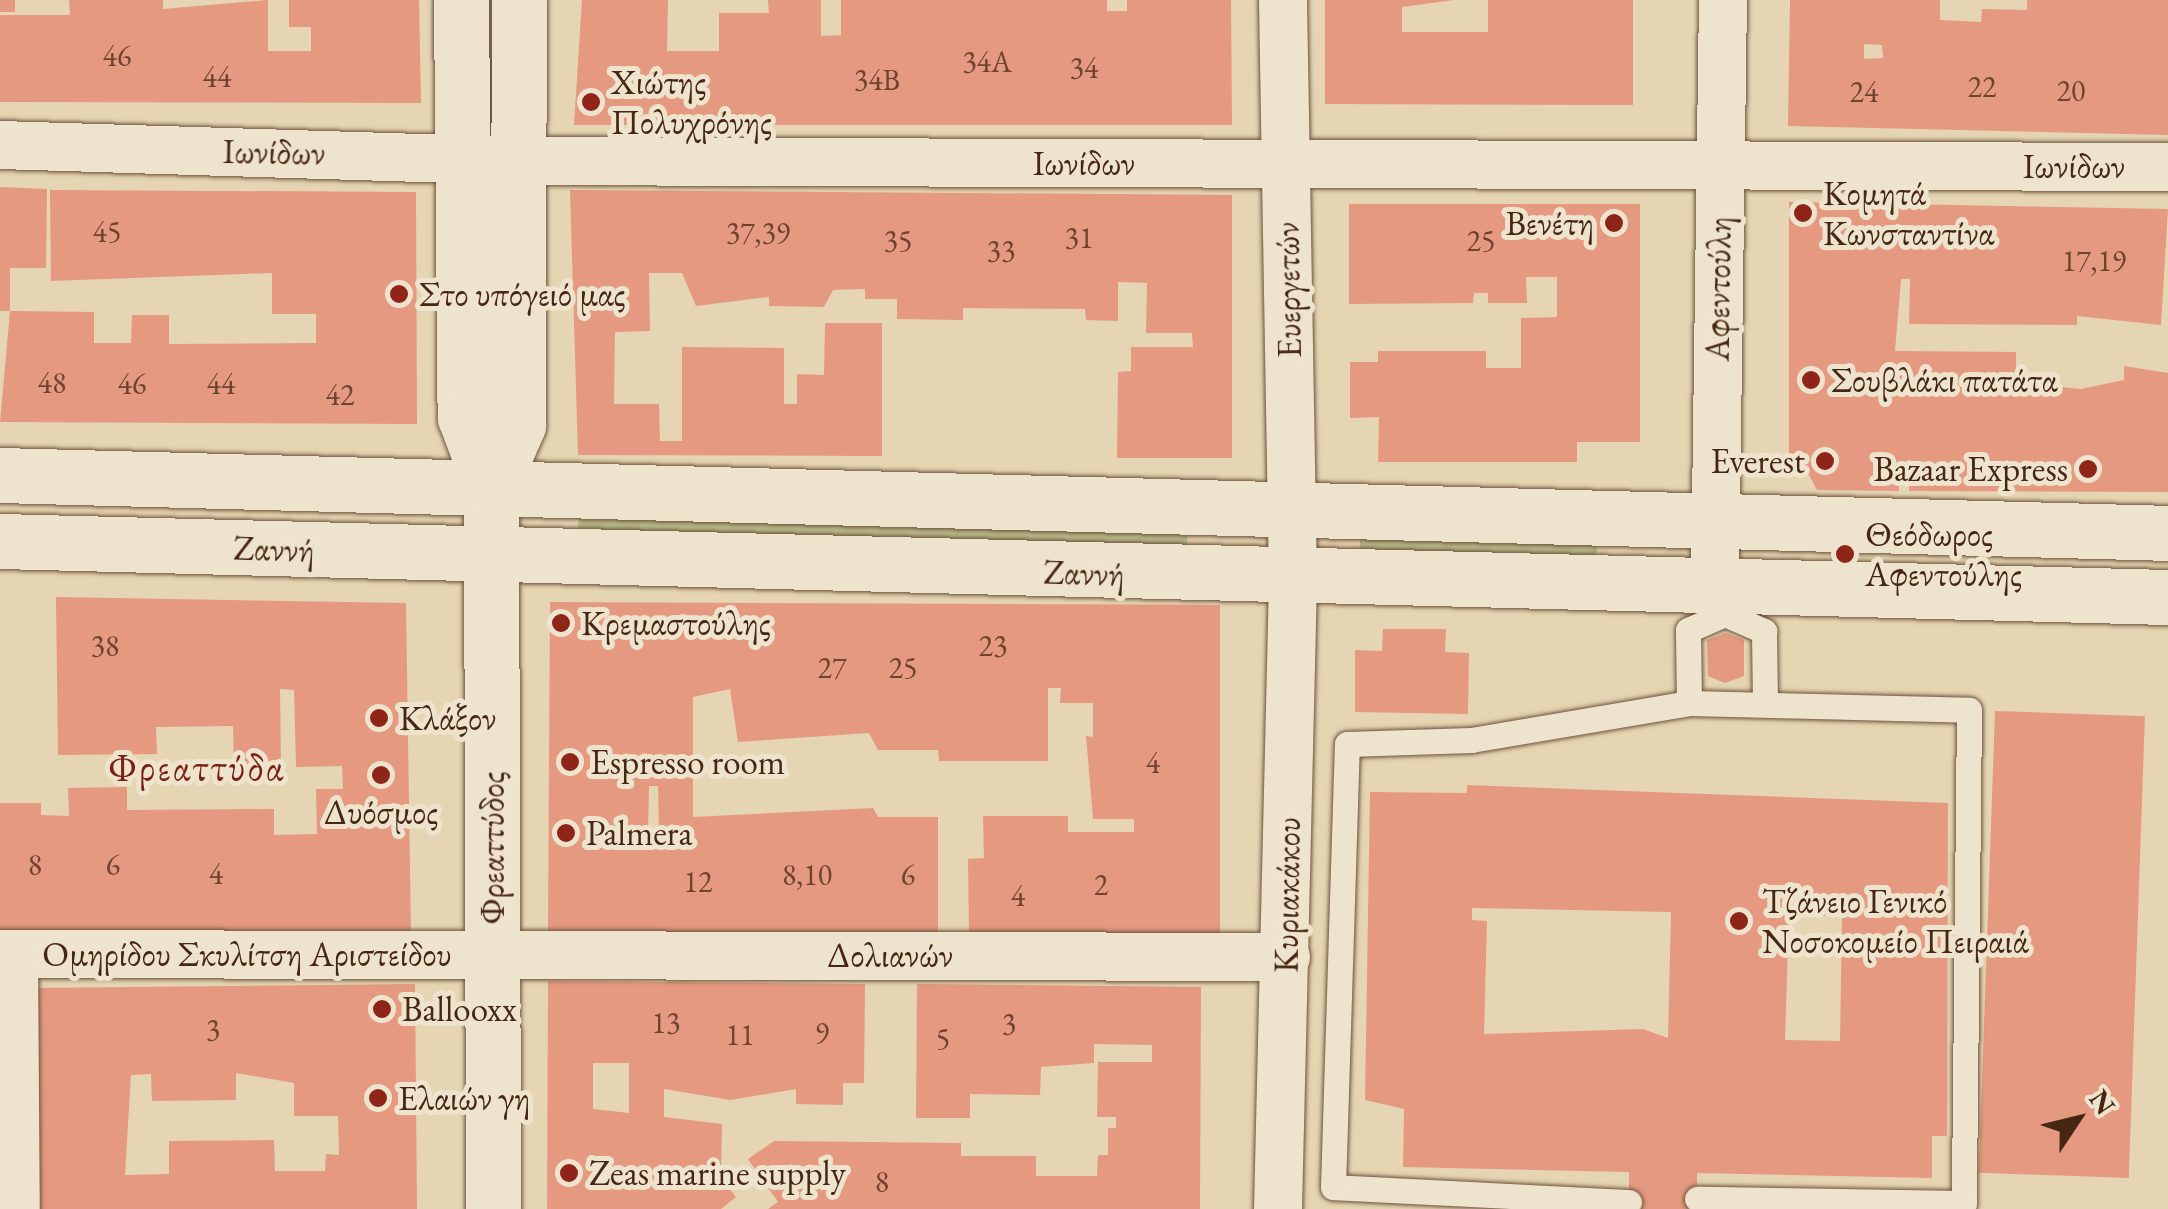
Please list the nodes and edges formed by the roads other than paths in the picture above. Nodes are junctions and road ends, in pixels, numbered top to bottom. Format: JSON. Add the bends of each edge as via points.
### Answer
{"nodes":[{"id":1,"x":460,"y":0,"type":"edge"},
{"id":2,"x":519,"y":0,"type":"edge"},
{"id":3,"x":1284,"y":0,"type":"edge"},
{"id":4,"x":1723,"y":0,"type":"edge"},
{"id":5,"x":0,"y":146,"type":"edge"},
{"id":6,"x":462,"y":156,"type":"junction"},
{"id":7,"x":519,"y":161,"type":"junction"},
{"id":8,"x":1286,"y":164,"type":"junction"},
{"id":9,"x":1720,"y":165,"type":"junction"},
{"id":10,"x":2168,"y":167,"type":"edge"},
{"id":11,"x":0,"y":475,"type":"edge"},
{"id":12,"x":491,"y":488,"type":"junction"},
{"id":13,"x":1292,"y":506,"type":"junction"},
{"id":14,"x":1716,"y":517,"type":"junction"},
{"id":15,"x":2168,"y":533,"type":"edge"},
{"id":16,"x":0,"y":541,"type":"edge"},
{"id":17,"x":491,"y":555,"type":"junction"},
{"id":18,"x":1293,"y":580,"type":"junction"},
{"id":19,"x":1720,"y":596,"type":"junction"},
{"id":20,"x":2168,"y":597,"type":"edge"},
{"id":21,"x":1689,"y":703,"type":"junction"},
{"id":22,"x":1765,"y":704,"type":"junction"},
{"id":23,"x":493,"y":953,"type":"junction"},
{"id":24,"x":7,"y":954,"type":"edge"},
{"id":25,"x":1286,"y":957,"type":"junction"},
{"id":26,"x":1697,"y":1199,"type":"dead end"},
{"id":27,"x":1629,"y":1202,"type":"dead end"},
{"id":28,"x":16,"y":1209,"type":"edge"},
{"id":29,"x":493,"y":1209,"type":"edge"},
{"id":30,"x":1278,"y":1209,"type":"edge"}],
"edges":[{"from":1,"to":6,"type":"street","name":"Φρεαττύδος"},
{"from":2,"to":7,"type":"street","name":"Φρεαττύδος"},
{"from":3,"to":8,"type":"street","name":"Ευεργετών"},
{"from":4,"to":9,"type":"street","name":"Αφεντούλη"},
{"from":5,"to":6,"type":"street","name":"Ιωνίδων"},
{"from":6,"to":7,"type":"street","name":"Ιωνίδων"},
{"from":6,"to":12,"type":"street","name":"Φρεαττύδος","via":[[465,417]]},
{"from":7,"to":8,"type":"street","name":"Ιωνίδων"},
{"from":7,"to":12,"type":"street","name":"Φρεαττύδος","via":[[518,424]]},
{"from":8,"to":9,"type":"street","name":"Ιωνίδων"},
{"from":8,"to":13,"type":"street","name":"Ευεργετών"},
{"from":9,"to":10,"type":"street","name":"Ιωνίδων"},
{"from":9,"to":14,"type":"street","name":"Αφεντούλη"},
{"from":11,"to":12,"type":"street","name":"Ζαννή"},
{"from":12,"to":13,"type":"street","name":"Ζαννή"},
{"from":12,"to":17,"type":"street","name":"Φρεαττύδος"},
{"from":13,"to":14,"type":"street","name":"Ζαννή"},
{"from":13,"to":18,"type":"street","name":"Ευεργετών"},
{"from":14,"to":15,"type":"street","name":"Ζαννή"},
{"from":14,"to":19,"type":"street","name":"Αφεντούλη"},
{"from":16,"to":17,"type":"street","name":"Ζαννή"},
{"from":17,"to":18,"type":"street","name":"Ζαννή"},
{"from":17,"to":23,"type":"street","name":"Φρεαττύδος"},
{"from":18,"to":19,"type":"street","name":"Ζαννή"},
{"from":18,"to":25,"type":"street","name":"Κυριακάκου"},
{"from":19,"to":20,"type":"street","name":"Ζαννή"},
{"from":19,"to":21,"type":"lane","via":[[1688,630]]},
{"from":19,"to":22,"type":"lane","via":[[1764,631]]},
{"from":21,"to":22,"type":"lane"},
{"from":21,"to":27,"type":"lane","via":[[1471,740],[1347,744],[1333,1188]]},
{"from":22,"to":26,"type":"lane","via":[[1969,710],[1964,1203]]},
{"from":23,"to":24,"type":"street","name":"Ομηρίδου Σκυλίτση Αριστείδου"},
{"from":23,"to":25,"type":"street","name":"Δολιανών"},
{"from":23,"to":29,"type":"street","name":"Φρεαττύδος"},
{"from":24,"to":28,"type":"street"},
{"from":25,"to":30,"type":"street","name":"Κυριακάκου"}]}
